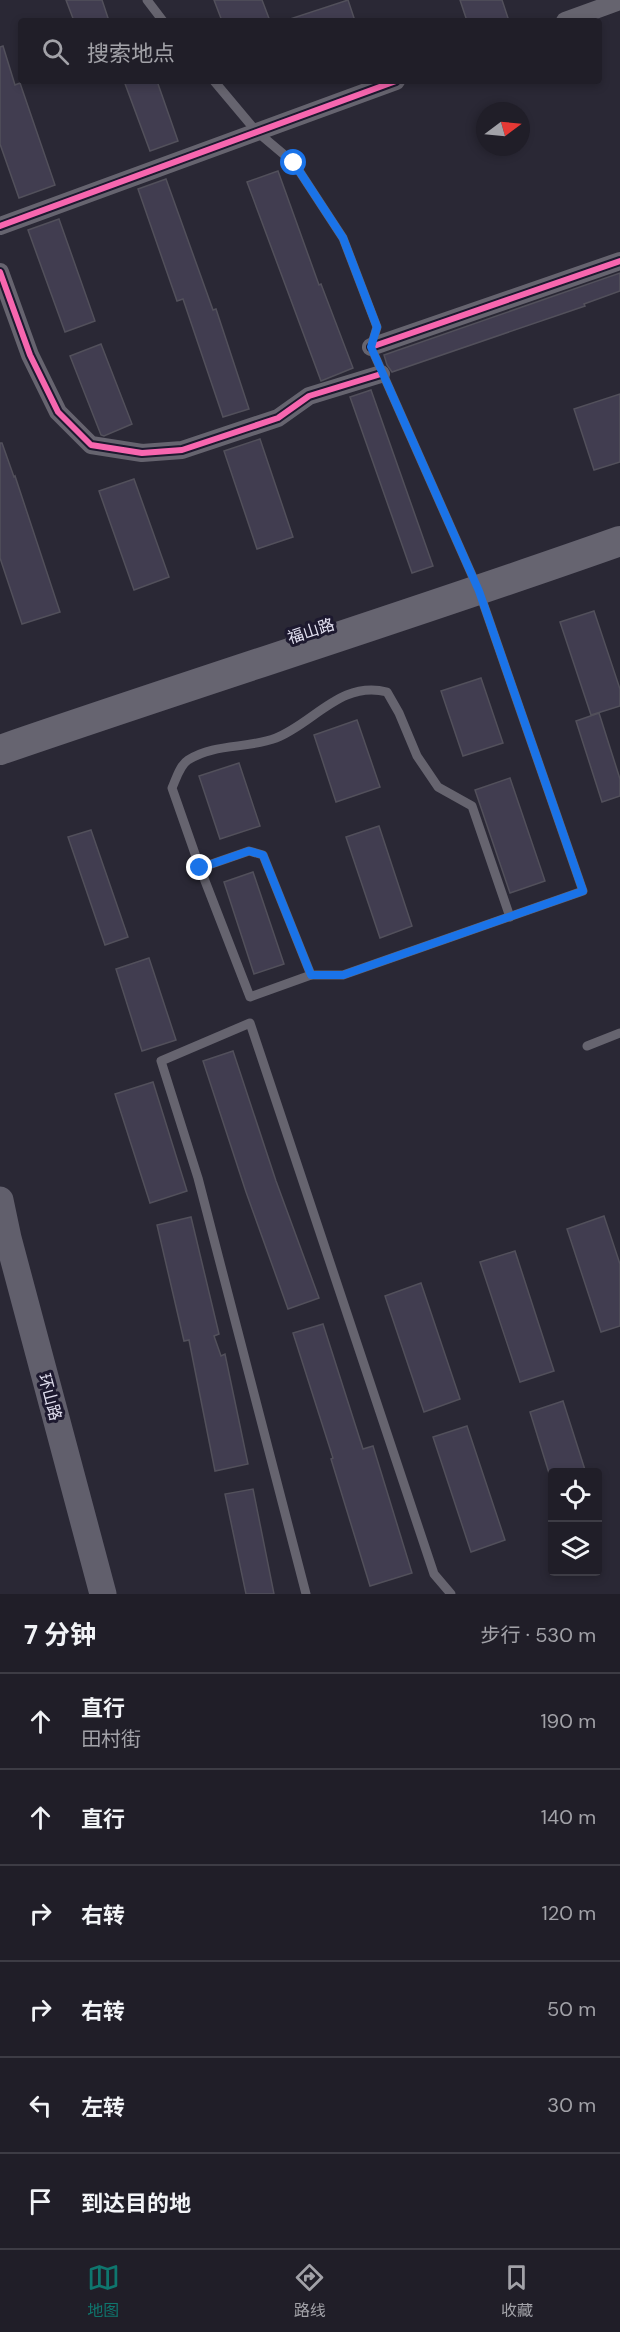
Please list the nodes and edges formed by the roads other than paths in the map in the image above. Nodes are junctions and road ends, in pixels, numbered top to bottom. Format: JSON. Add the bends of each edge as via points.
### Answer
{"nodes":[{"id":1,"x":147,"y":0,"type":"edge"},
{"id":2,"x":620,"y":1,"type":"edge"},
{"id":3,"x":161,"y":18,"type":"edge"},
{"id":4,"x":573,"y":18,"type":"edge"},
{"id":5,"x":217,"y":84,"type":"edge"},
{"id":6,"x":388,"y":84,"type":"edge"},
{"id":7,"x":256,"y":131,"type":"junction"},
{"id":8,"x":0,"y":226,"type":"edge"},
{"id":9,"x":620,"y":261,"type":"edge"},
{"id":10,"x":0,"y":272,"type":"edge"},
{"id":11,"x":371,"y":347,"type":"junction"},
{"id":12,"x":381,"y":374,"type":"junction"},
{"id":13,"x":620,"y":524,"type":"edge"},
{"id":14,"x":620,"y":541,"type":"edge"},
{"id":15,"x":476,"y":584,"type":"junction"},
{"id":16,"x":0,"y":732,"type":"edge"},
{"id":17,"x":0,"y":750,"type":"edge"},
{"id":18,"x":200,"y":868,"type":"junction"},
{"id":19,"x":510,"y":917,"type":"junction"},
{"id":20,"x":311,"y":975,"type":"junction"},
{"id":21,"x":620,"y":1033,"type":"edge"},
{"id":22,"x":587,"y":1046,"type":"dead end"},
{"id":23,"x":0,"y":1200,"type":"edge"},
{"id":24,"x":104,"y":1594,"type":"edge"},
{"id":25,"x":306,"y":1594,"type":"edge"},
{"id":26,"x":451,"y":1594,"type":"edge"}],
"edges":[{"from":1,"to":3,"type":"lane"},
{"from":2,"to":4,"type":"street"},
{"from":5,"to":7,"type":"lane"},
{"from":6,"to":7,"type":"street"},
{"from":7,"to":8,"type":"street"},
{"from":7,"to":11,"type":"lane","via":[[294,163],[343,238],[377,327]]},
{"from":9,"to":11,"type":"street"},
{"from":10,"to":12,"type":"street","via":[[30,355],[58,412],[91,445],[142,453],[182,450],[278,418],[309,396]]},
{"from":11,"to":12,"type":"lane"},
{"from":12,"to":15,"type":"lane"},
{"from":13,"to":15,"type":"main road","name":"福山路"},
{"from":14,"to":15,"type":"main road"},
{"from":15,"to":16,"type":"main road","name":"福山路"},
{"from":15,"to":17,"type":"main road"},
{"from":15,"to":19,"type":"lane","via":[[583,891]]},
{"from":18,"to":19,"type":"lane","via":[[172,788],[185,761],[209,749],[277,738],[338,699],[372,688],[387,692],[417,756],[438,788],[472,806]]},
{"from":18,"to":20,"type":"lane","via":[[249,851],[263,855]]},
{"from":18,"to":20,"type":"lane","via":[[250,997]]},
{"from":19,"to":20,"type":"lane","via":[[343,975]]},
{"from":21,"to":22,"type":"lane"},
{"from":23,"to":24,"type":"main road","name":"环山路"},
{"from":25,"to":26,"type":"lane","via":[[198,1178],[161,1061],[250,1023],[434,1574]]}]}
